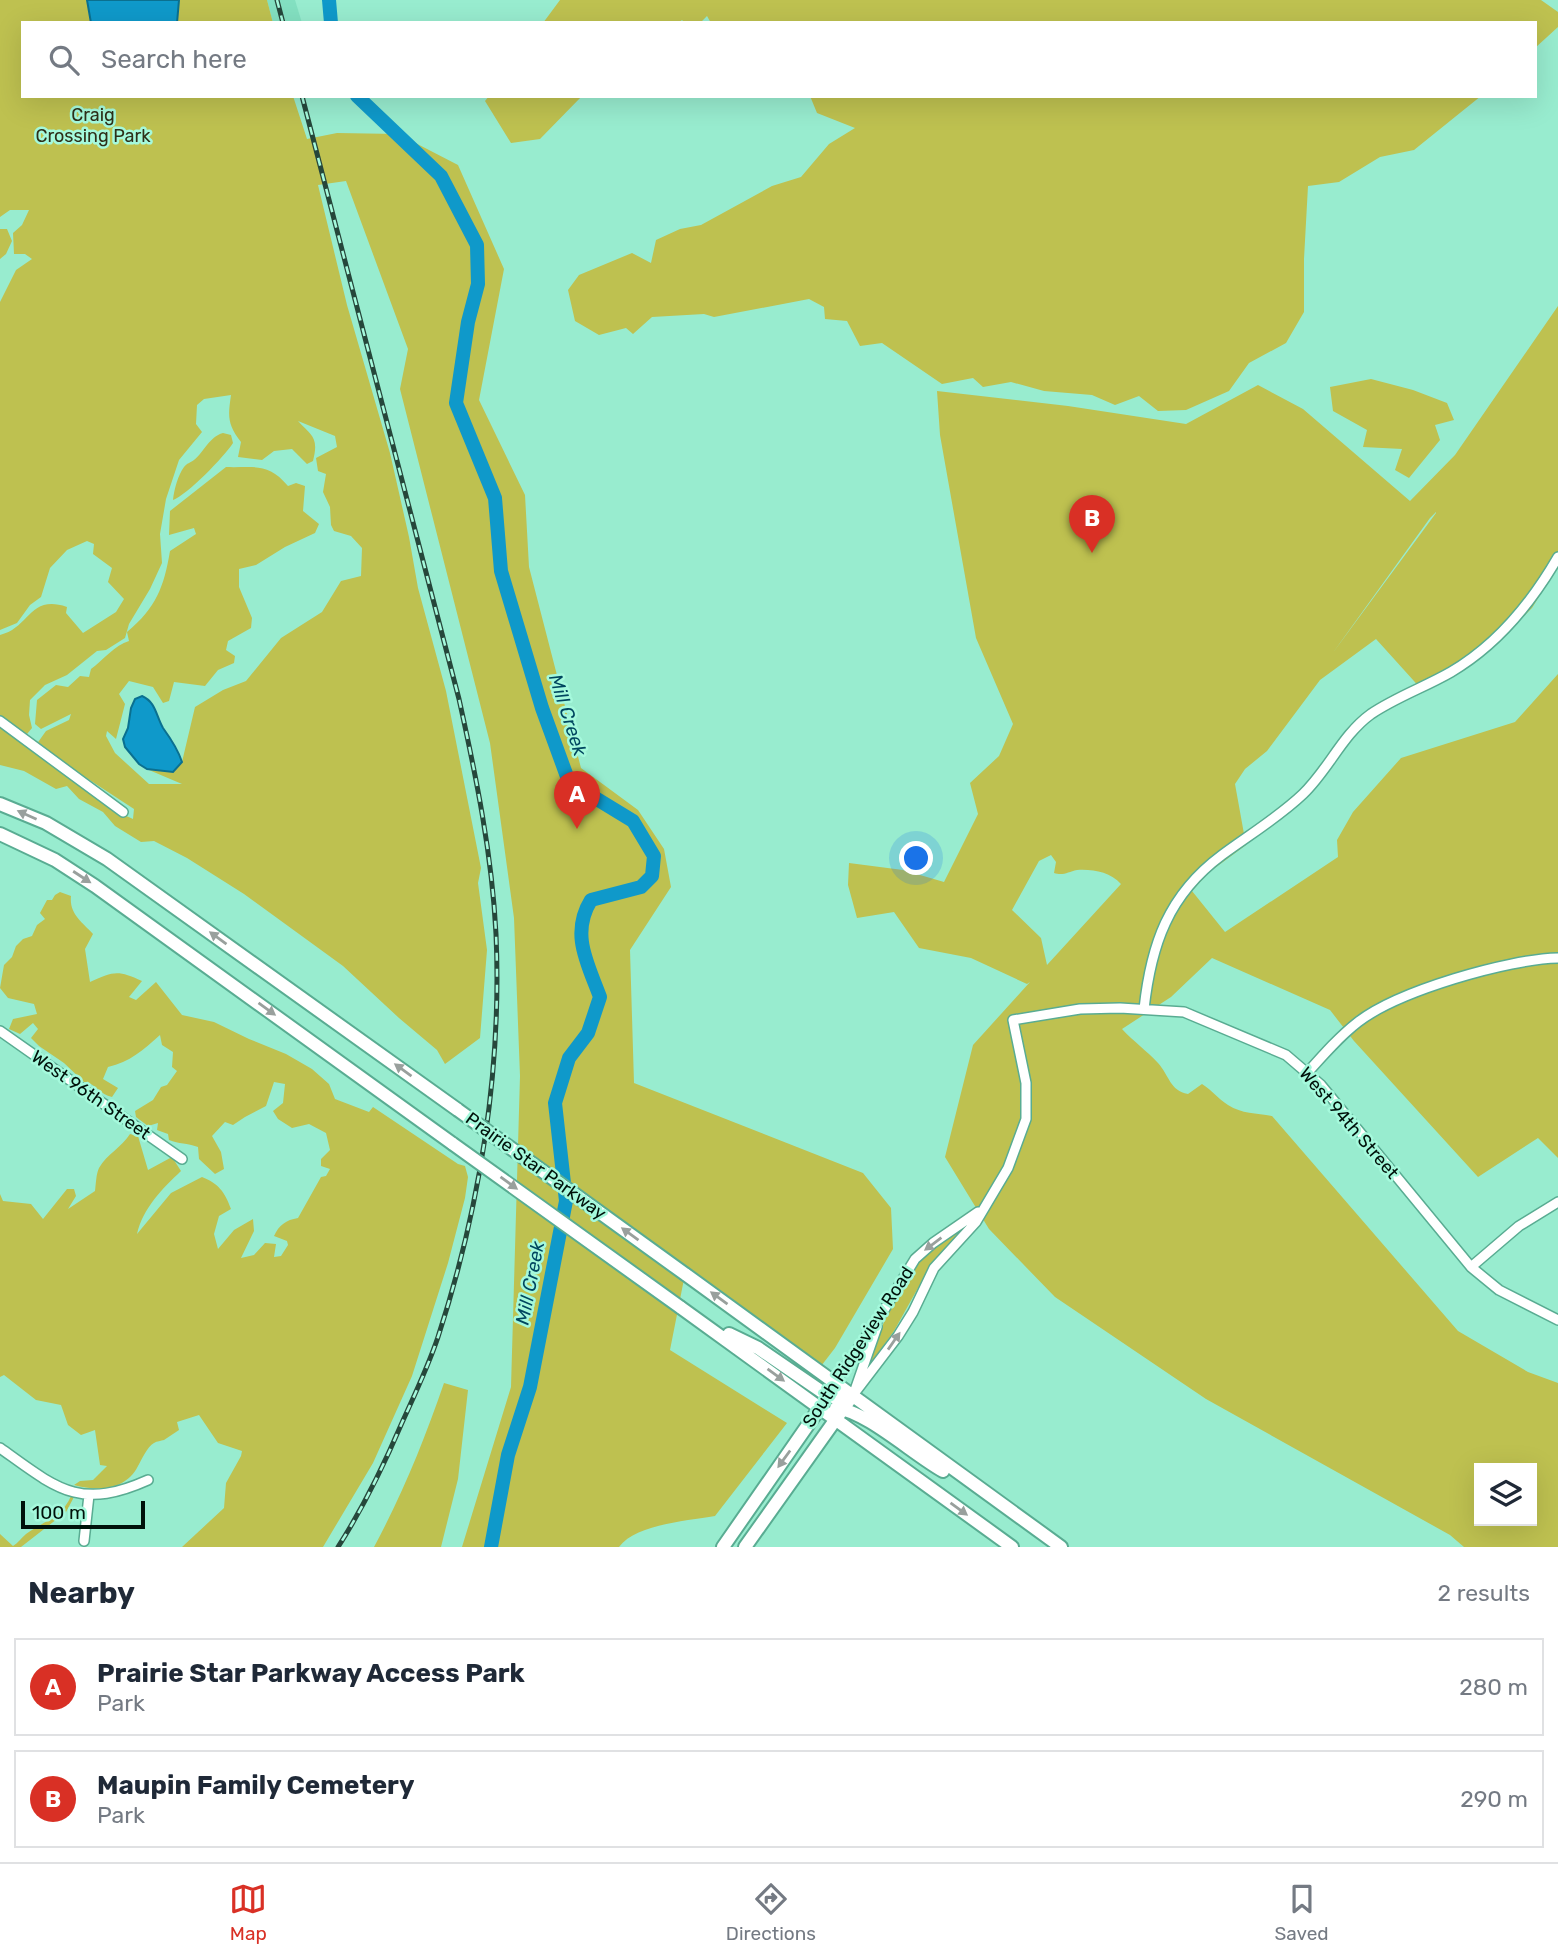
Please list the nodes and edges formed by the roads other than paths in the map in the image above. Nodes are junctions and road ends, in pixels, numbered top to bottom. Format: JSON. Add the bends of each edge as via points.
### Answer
{"nodes":[{"id":1,"x":1558,"y":557,"type":"edge"},
{"id":2,"x":0,"y":721,"type":"edge"},
{"id":3,"x":0,"y":804,"type":"edge"},
{"id":4,"x":123,"y":812,"type":"dead end"},
{"id":5,"x":0,"y":834,"type":"edge"},
{"id":6,"x":1558,"y":957,"type":"edge"},
{"id":7,"x":1144,"y":1009,"type":"junction"},
{"id":8,"x":0,"y":1031,"type":"edge"},
{"id":9,"x":1308,"y":1072,"type":"junction"},
{"id":10,"x":182,"y":1159,"type":"dead end"},
{"id":11,"x":1558,"y":1202,"type":"edge"},
{"id":12,"x":987,"y":1203,"type":"junction"},
{"id":13,"x":1471,"y":1267,"type":"junction"},
{"id":14,"x":881,"y":1315,"type":"junction"},
{"id":15,"x":1558,"y":1320,"type":"edge"},
{"id":16,"x":835,"y":1382,"type":"junction"},
{"id":17,"x":853,"y":1395,"type":"junction"},
{"id":18,"x":824,"y":1402,"type":"junction"},
{"id":19,"x":844,"y":1413,"type":"junction"},
{"id":20,"x":0,"y":1448,"type":"edge"},
{"id":21,"x":964,"y":1477,"type":"junction"},
{"id":22,"x":148,"y":1479,"type":"dead end"},
{"id":23,"x":89,"y":1495,"type":"junction"},
{"id":24,"x":84,"y":1541,"type":"dead end"},
{"id":25,"x":723,"y":1547,"type":"edge"},
{"id":26,"x":746,"y":1547,"type":"edge"},
{"id":27,"x":1012,"y":1547,"type":"edge"},
{"id":28,"x":1061,"y":1547,"type":"edge"}],
"edges":[{"from":1,"to":7,"type":"street","via":[[1522,609],[1493,640],[1451,671],[1369,715],[1351,731],[1303,794],[1188,886],[1154,948]]},
{"from":2,"to":4,"type":"street"},
{"from":16,"to":3,"type":"main road","name":"Prairie Star Parkway","one_way":true,"bridge":true,"via":[[107,859]]},
{"from":5,"to":18,"type":"main road","name":"Prairie Star Parkway","one_way":true,"bridge":true,"via":[[85,879],[680,1307]]},
{"from":6,"to":9,"type":"street","via":[[1490,970],[1394,1001],[1359,1021]]},
{"from":7,"to":9,"type":"street","name":"West 94th Street","via":[[1184,1012],[1286,1055]]},
{"from":7,"to":12,"type":"street","name":"West 94th Street","via":[[1080,1009],[1013,1020],[1026,1083],[1026,1119],[1009,1168]]},
{"from":8,"to":10,"type":"street","name":"West 96th Street"},
{"from":9,"to":13,"type":"street","name":"West 94th Street"},
{"from":11,"to":13,"type":"street","via":[[1519,1226]]},
{"from":12,"to":14,"type":"street","name":"South Ridgeview Road","one_way":true,"via":[[915,1259]]},
{"from":17,"to":12,"type":"street","name":"South Ridgeview Road","one_way":true,"via":[[898,1336],[934,1268]]},
{"from":13,"to":15,"type":"street","name":"West 94th Street","via":[[1499,1290]]},
{"from":14,"to":16,"type":"street","name":"South Ridgeview Road"},
{"from":14,"to":17,"type":"street"},
{"from":16,"to":17,"type":"main road","name":"Prairie Star Parkway"},
{"from":16,"to":18,"type":"main road","name":"South Ridgeview Road"},
{"from":17,"to":18,"type":"main road"},
{"from":17,"to":19,"type":"main road","name":"South Ridgeview Road"},
{"from":17,"to":21,"type":"main road","name":"Prairie Star Parkway"},
{"from":18,"to":19,"type":"main road","name":"Prairie Star Parkway"},
{"from":18,"to":25,"type":"main road","name":"South Ridgeview Road","one_way":true},
{"from":19,"to":21,"type":"main road","via":[[945,1472]]},
{"from":19,"to":26,"type":"main road","name":"South Ridgeview Road"},
{"from":19,"to":27,"type":"main road","name":"Prairie Star Parkway","one_way":true,"via":[[859,1435]]},
{"from":20,"to":23,"type":"street","via":[[54,1485]]},
{"from":21,"to":28,"type":"main road","name":"Prairie Star Parkway"},
{"from":22,"to":23,"type":"street","via":[[117,1492]]},
{"from":23,"to":24,"type":"street"}]}
